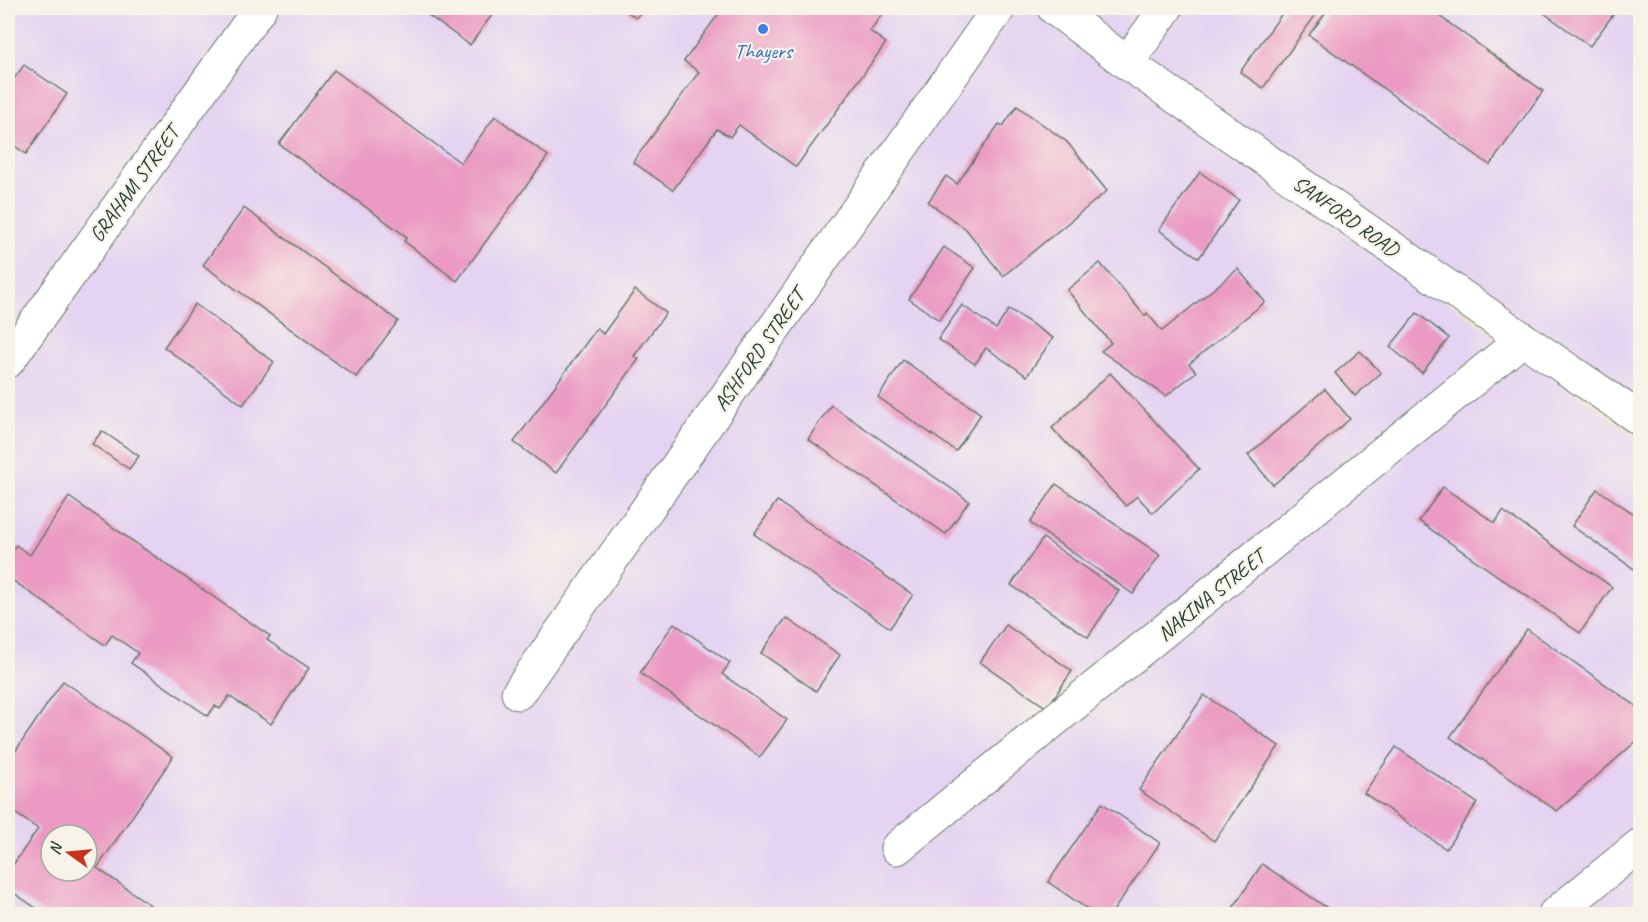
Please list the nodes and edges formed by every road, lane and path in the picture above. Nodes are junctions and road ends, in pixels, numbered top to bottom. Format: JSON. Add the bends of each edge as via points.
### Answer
{"nodes":[{"id":1,"x":260,"y":8,"type":"edge"},
{"id":2,"x":999,"y":8,"type":"edge"},
{"id":3,"x":1054,"y":8,"type":"edge"},
{"id":4,"x":1167,"y":8,"type":"edge"},
{"id":5,"x":1127,"y":63,"type":"junction"},
{"id":6,"x":1523,"y":339,"type":"junction"},
{"id":7,"x":8,"y":362,"type":"edge"},
{"id":8,"x":1641,"y":419,"type":"edge"},
{"id":9,"x":518,"y":693,"type":"dead end"},
{"id":10,"x":1641,"y":845,"type":"edge"},
{"id":11,"x":897,"y":848,"type":"dead end"},
{"id":12,"x":1555,"y":915,"type":"edge"}],
"edges":[{"from":1,"to":7,"type":"street","name":"GRAHAM STREET"},
{"from":2,"to":9,"type":"street","name":"ASHFORD STREET"},
{"from":3,"to":5,"type":"street","name":"SANFORD ROAD"},
{"from":4,"to":5,"type":"street"},
{"from":5,"to":6,"type":"street","name":"SANFORD ROAD"},
{"from":6,"to":8,"type":"street","name":"SANFORD ROAD"},
{"from":6,"to":11,"type":"street","name":"NAKINA STREET"},
{"from":10,"to":12,"type":"street"}]}
